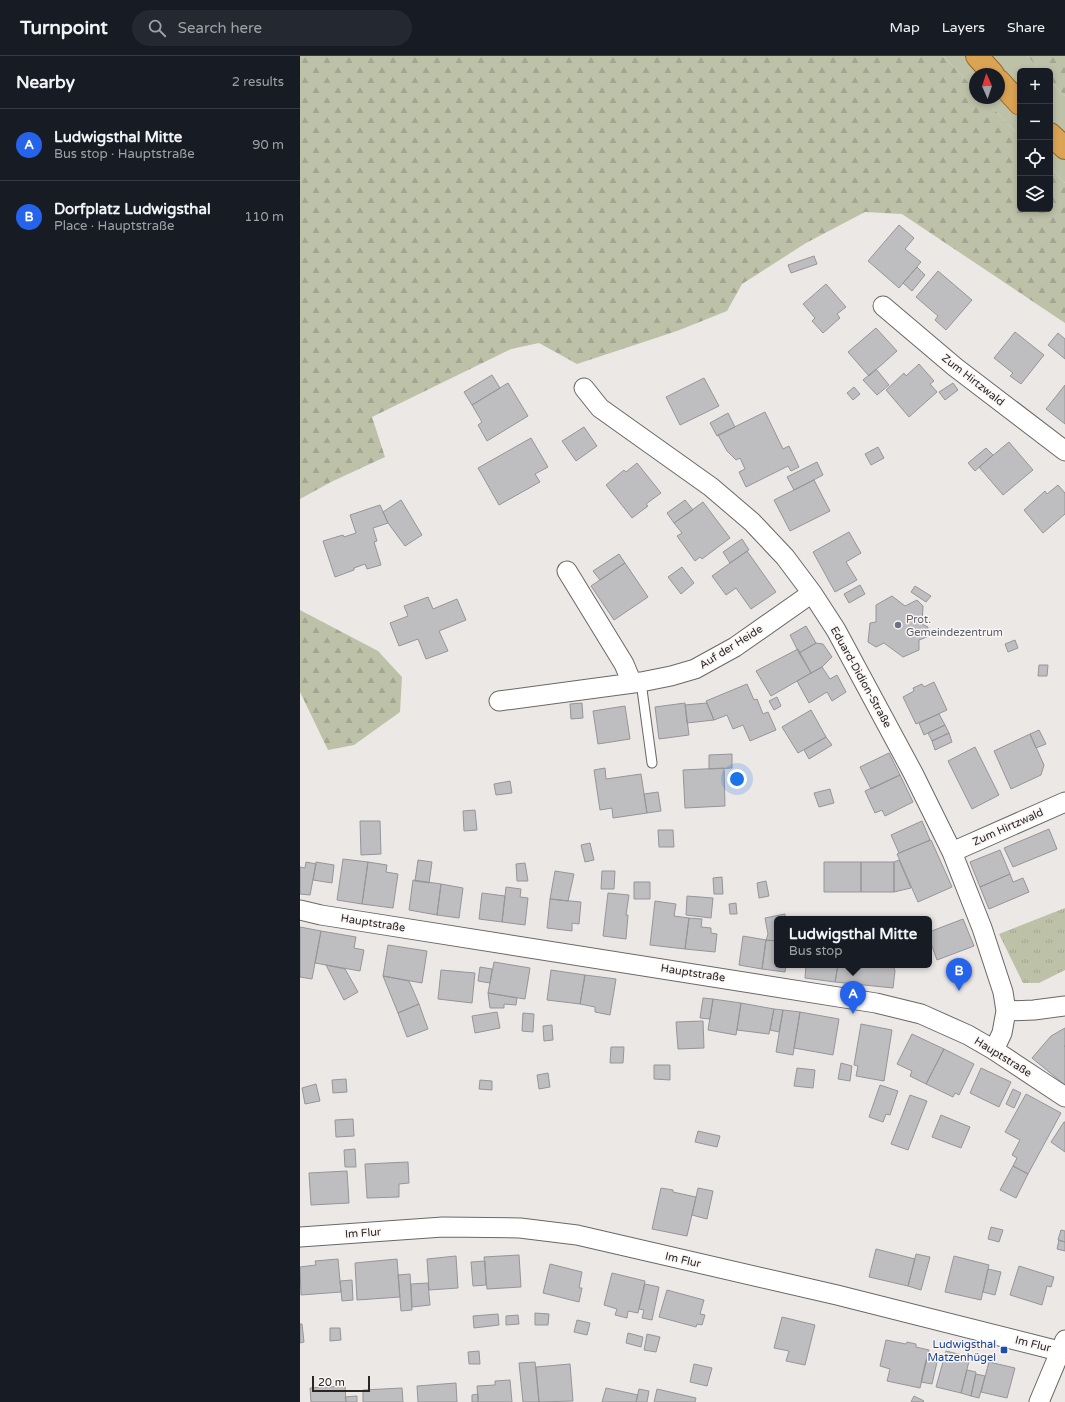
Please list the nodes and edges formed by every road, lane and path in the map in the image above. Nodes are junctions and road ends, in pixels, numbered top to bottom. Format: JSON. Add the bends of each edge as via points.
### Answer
{"nodes":[{"id":1,"x":977,"y":56,"type":"edge"},
{"id":2,"x":988,"y":68,"type":"edge"},
{"id":3,"x":1005,"y":88,"type":"edge"},
{"id":4,"x":1017,"y":101,"type":"edge"},
{"id":5,"x":1053,"y":137,"type":"edge"},
{"id":6,"x":1065,"y":148,"type":"edge"},
{"id":7,"x":883,"y":306,"type":"dead end"},
{"id":8,"x":584,"y":388,"type":"dead end"},
{"id":9,"x":1065,"y":451,"type":"edge"},
{"id":10,"x":567,"y":571,"type":"dead end"},
{"id":11,"x":812,"y":593,"type":"junction"},
{"id":12,"x":636,"y":682,"type":"junction"},
{"id":13,"x":499,"y":701,"type":"dead end"},
{"id":14,"x":652,"y":763,"type":"dead end"},
{"id":15,"x":1065,"y":802,"type":"edge"},
{"id":16,"x":952,"y":852,"type":"junction"},
{"id":17,"x":300,"y":910,"type":"edge"},
{"id":18,"x":1065,"y":1006,"type":"edge"},
{"id":19,"x":1006,"y":1011,"type":"junction"},
{"id":20,"x":994,"y":1050,"type":"junction"},
{"id":21,"x":1065,"y":1097,"type":"edge"},
{"id":22,"x":300,"y":1237,"type":"edge"},
{"id":23,"x":1062,"y":1345,"type":"edge"},
{"id":24,"x":1039,"y":1402,"type":"edge"}],
"edges":[{"from":1,"to":2,"type":"highway"},
{"from":3,"to":4,"type":"highway"},
{"from":5,"to":6,"type":"highway"},
{"from":7,"to":9,"type":"street","name":"Zum Hirtzwald","via":[[955,367]]},
{"from":8,"to":11,"type":"street","name":"Eduard-Didion-Straße","via":[[600,408],[711,487],[752,522],[785,557]]},
{"from":10,"to":12,"type":"street"},
{"from":11,"to":12,"type":"street","name":"Auf der Heide","via":[[735,647],[695,669]]},
{"from":11,"to":16,"type":"street","name":"Eduard-Didion-Straße","via":[[836,630],[896,739]]},
{"from":12,"to":13,"type":"street","name":"Auf der Heide"},
{"from":12,"to":14,"type":"lane"},
{"from":15,"to":16,"type":"street","name":"Zum Hirtzwald"},
{"from":16,"to":19,"type":"street","name":"Eduard-Didion-Straße","via":[[982,928],[1003,992]]},
{"from":17,"to":20,"type":"street","name":"Hauptstraße","via":[[876,1003],[921,1014]]},
{"from":18,"to":19,"type":"street"},
{"from":19,"to":20,"type":"street","name":"Eduard-Didion-Straße","via":[[1002,1033]]},
{"from":20,"to":21,"type":"street","name":"Hauptstraße"},
{"from":22,"to":23,"type":"street","name":"Im Flur","via":[[443,1228],[520,1228],[577,1235]]},
{"from":23,"to":24,"type":"street"}]}
